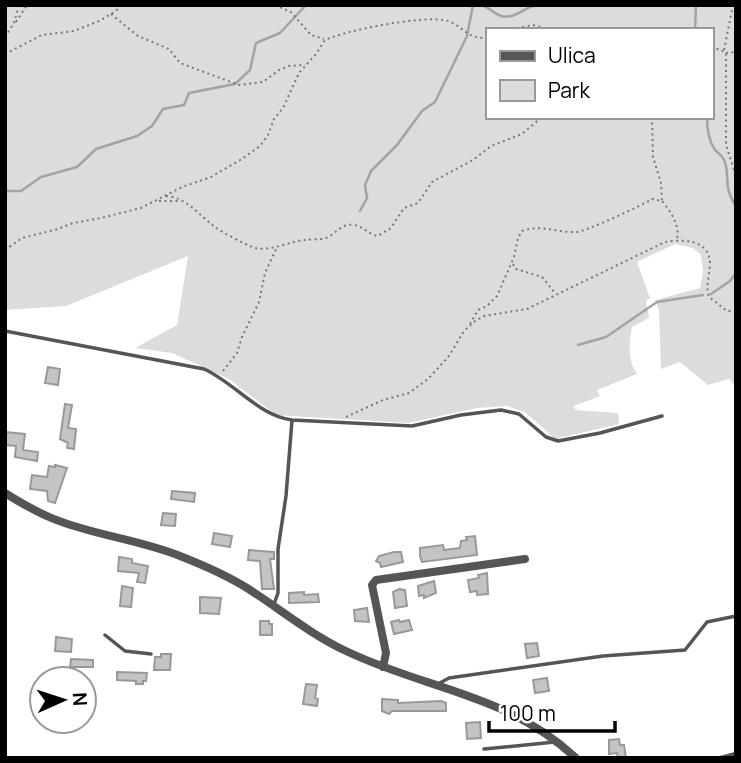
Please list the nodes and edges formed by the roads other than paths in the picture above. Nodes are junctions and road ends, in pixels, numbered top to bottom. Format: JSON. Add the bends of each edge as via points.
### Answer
{"nodes":[{"id":1,"x":5,"y":331,"type":"edge"},
{"id":2,"x":662,"y":416,"type":"dead end"},
{"id":3,"x":292,"y":419,"type":"junction"},
{"id":4,"x":5,"y":493,"type":"edge"},
{"id":5,"x":525,"y":559,"type":"dead end"},
{"id":6,"x":273,"y":606,"type":"junction"},
{"id":7,"x":736,"y":616,"type":"edge"},
{"id":8,"x":105,"y":635,"type":"dead end"},
{"id":9,"x":151,"y":653,"type":"dead end"},
{"id":10,"x":383,"y":667,"type":"junction"},
{"id":11,"x":436,"y":685,"type":"junction"},
{"id":12,"x":558,"y":742,"type":"junction"},
{"id":13,"x":484,"y":749,"type":"dead end"},
{"id":14,"x":734,"y":754,"type":"edge"},
{"id":15,"x":576,"y":758,"type":"edge"},
{"id":16,"x":719,"y":758,"type":"edge"}],
"edges":[{"from":1,"to":3,"type":"lane","via":[[187,364],[219,376],[267,413]]},
{"from":2,"to":3,"type":"lane","via":[[558,441],[550,440],[519,414],[501,410],[412,426]]},
{"from":3,"to":6,"type":"lane","via":[[278,549],[278,593]]},
{"from":4,"to":6,"type":"street","via":[[54,519],[153,546],[210,569]]},
{"from":5,"to":10,"type":"street","via":[[376,580],[372,585],[386,653]]},
{"from":6,"to":10,"type":"street","via":[[323,639]]},
{"from":7,"to":11,"type":"lane","via":[[707,622],[685,650],[603,656],[449,678]]},
{"from":8,"to":9,"type":"lane","via":[[125,651]]},
{"from":10,"to":11,"type":"street"},
{"from":11,"to":12,"type":"street","via":[[506,710]]},
{"from":12,"to":13,"type":"lane"},
{"from":12,"to":15,"type":"street"},
{"from":14,"to":16,"type":"lane"}]}
